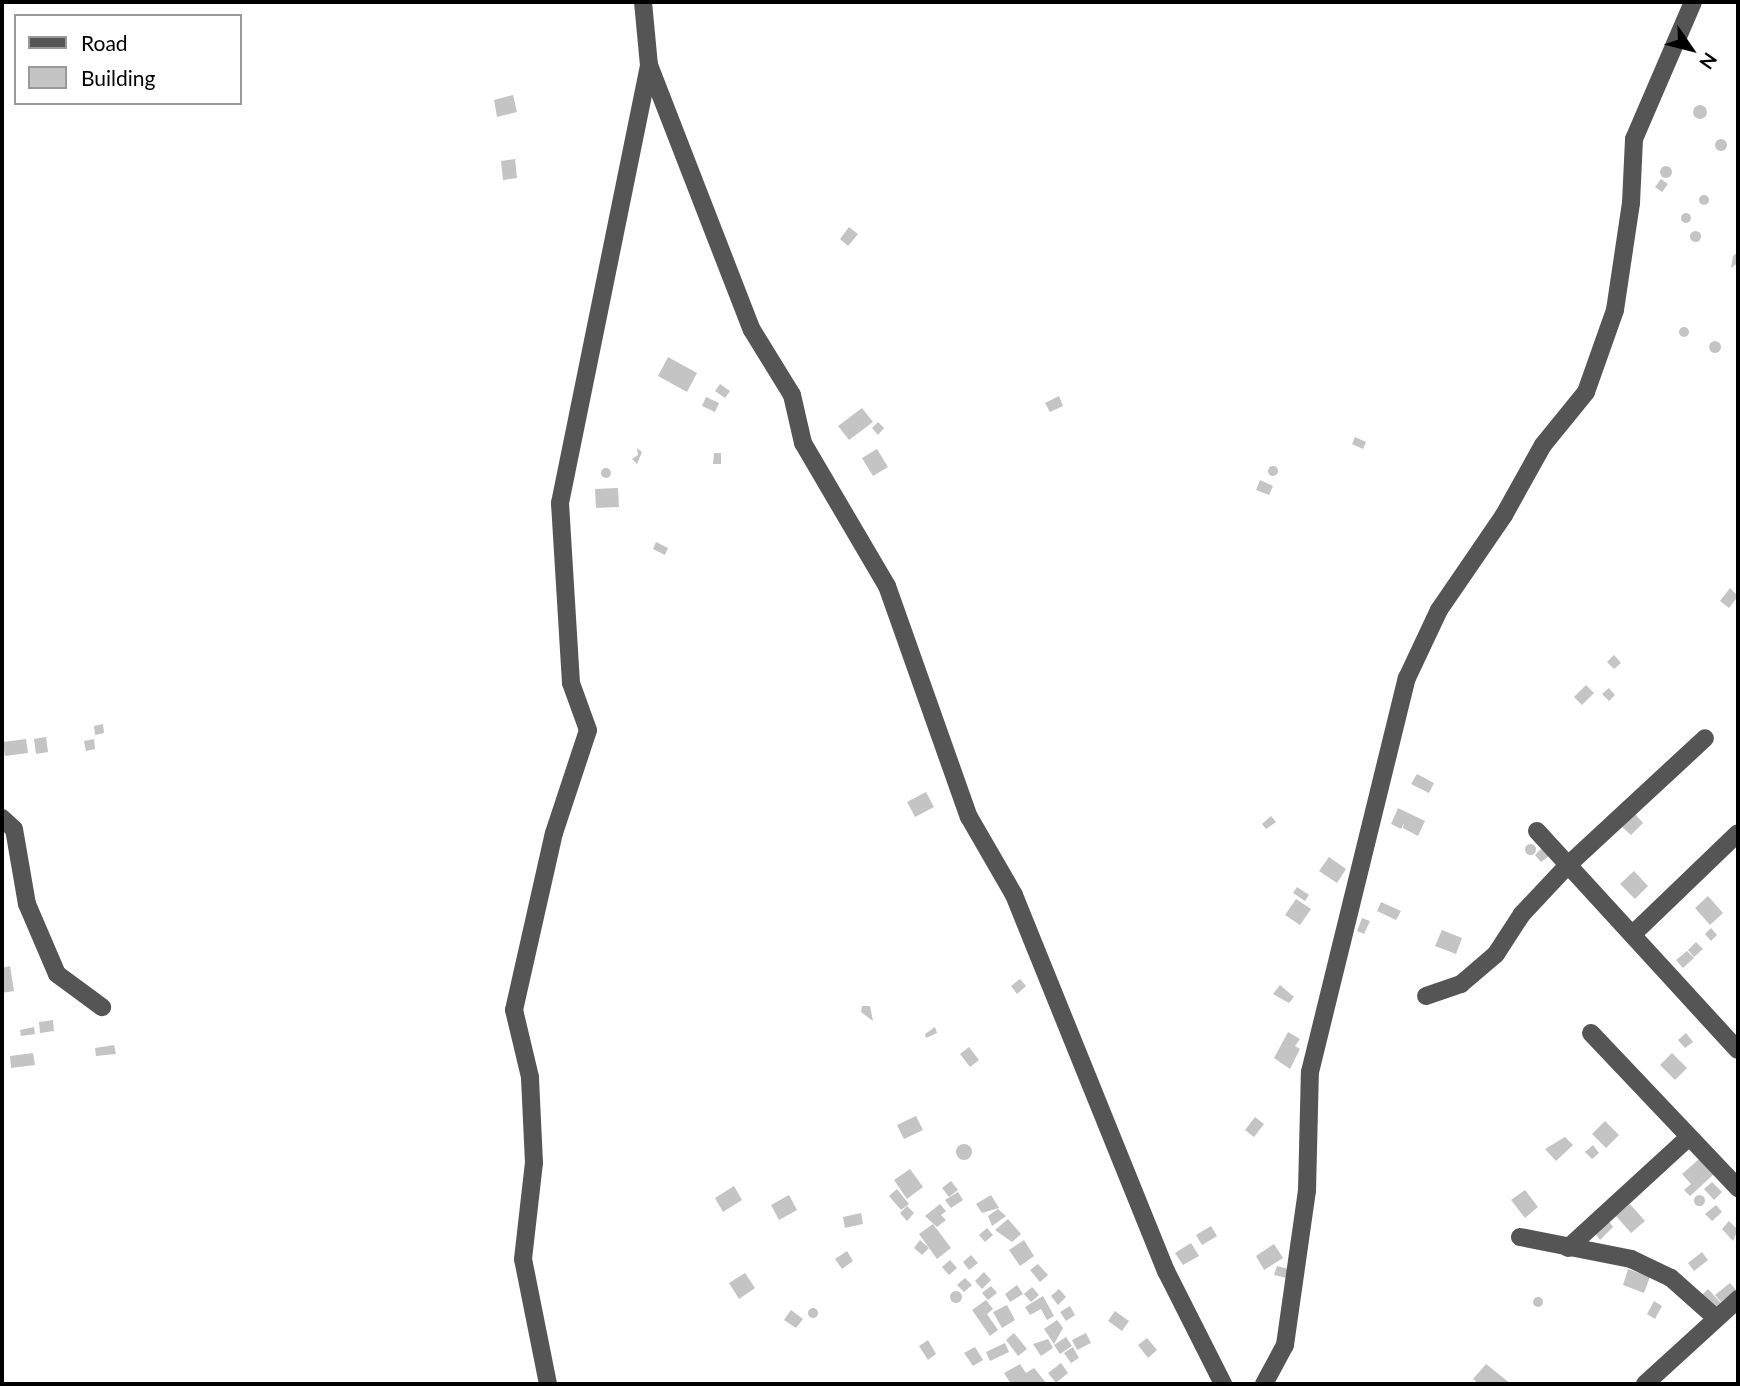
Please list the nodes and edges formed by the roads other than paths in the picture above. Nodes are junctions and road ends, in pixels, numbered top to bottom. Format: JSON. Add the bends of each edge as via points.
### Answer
{"nodes":[{"id":1,"x":643,"y":2,"type":"edge"},
{"id":2,"x":1693,"y":2,"type":"edge"},
{"id":3,"x":649,"y":65,"type":"junction"},
{"id":4,"x":1705,"y":738,"type":"dead end"},
{"id":5,"x":2,"y":818,"type":"edge"},
{"id":6,"x":1536,"y":831,"type":"dead end"},
{"id":7,"x":1738,"y":833,"type":"edge"},
{"id":8,"x":1567,"y":866,"type":"junction"},
{"id":9,"x":1634,"y":933,"type":"dead end"},
{"id":10,"x":1426,"y":996,"type":"dead end"},
{"id":11,"x":102,"y":1007,"type":"dead end"},
{"id":12,"x":1591,"y":1032,"type":"dead end"},
{"id":13,"x":1738,"y":1050,"type":"edge"},
{"id":14,"x":1689,"y":1137,"type":"junction"},
{"id":15,"x":1738,"y":1188,"type":"edge"},
{"id":16,"x":1520,"y":1237,"type":"dead end"},
{"id":17,"x":1568,"y":1248,"type":"junction"},
{"id":18,"x":1738,"y":1299,"type":"edge"},
{"id":19,"x":1716,"y":1317,"type":"junction"},
{"id":20,"x":548,"y":1384,"type":"edge"},
{"id":21,"x":1223,"y":1384,"type":"edge"},
{"id":22,"x":1264,"y":1384,"type":"edge"},
{"id":23,"x":1645,"y":1384,"type":"edge"}],
"edges":[{"from":1,"to":3,"type":"street"},
{"from":2,"to":22,"type":"street","via":[[1634,139],[1631,202],[1615,310],[1586,392],[1543,445],[1504,514],[1439,610],[1407,678],[1310,1072],[1307,1191],[1287,1332]]},
{"from":3,"to":20,"type":"street","via":[[560,503],[571,683],[589,730],[554,833],[514,1010],[530,1077],[534,1164],[523,1259]]},
{"from":3,"to":21,"type":"street","via":[[752,330],[792,395],[803,443],[887,586],[969,817],[1014,895],[1166,1271]]},
{"from":4,"to":8,"type":"street"},
{"from":5,"to":11,"type":"street","via":[[14,829],[27,904],[57,974]]},
{"from":6,"to":8,"type":"street"},
{"from":7,"to":9,"type":"street"},
{"from":8,"to":10,"type":"street","via":[[1522,914],[1496,954],[1461,984]]},
{"from":8,"to":13,"type":"street"},
{"from":12,"to":14,"type":"street"},
{"from":14,"to":15,"type":"street"},
{"from":14,"to":17,"type":"street"},
{"from":16,"to":17,"type":"street"},
{"from":17,"to":19,"type":"street","via":[[1631,1259],[1662,1273]]},
{"from":18,"to":19,"type":"street"},
{"from":19,"to":23,"type":"street","via":[[1689,1348]]}]}
